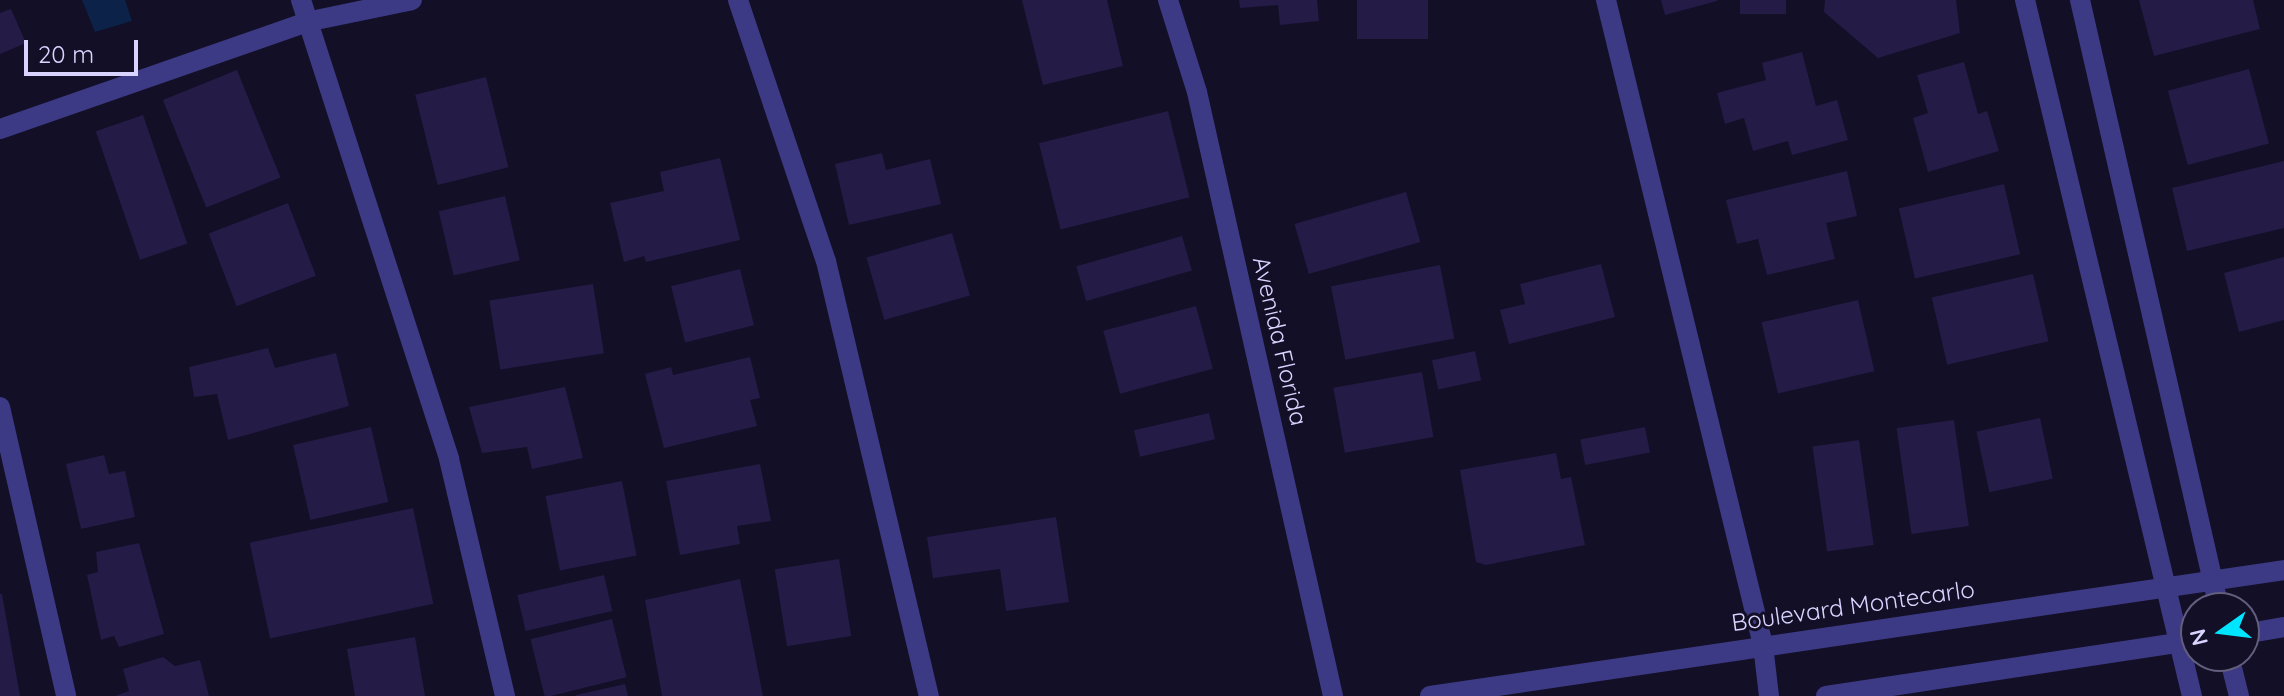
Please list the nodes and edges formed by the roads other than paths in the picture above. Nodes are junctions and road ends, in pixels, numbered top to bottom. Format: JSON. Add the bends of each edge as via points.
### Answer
{"nodes":[{"id":1,"x":301,"y":0,"type":"edge"},
{"id":2,"x":412,"y":0,"type":"edge"},
{"id":3,"x":738,"y":0,"type":"edge"},
{"id":4,"x":1168,"y":0,"type":"edge"},
{"id":5,"x":1606,"y":0,"type":"edge"},
{"id":6,"x":2025,"y":0,"type":"edge"},
{"id":7,"x":2080,"y":0,"type":"edge"},
{"id":8,"x":311,"y":21,"type":"junction"},
{"id":9,"x":0,"y":129,"type":"edge"},
{"id":10,"x":0,"y":407,"type":"edge"},
{"id":11,"x":2284,"y":570,"type":"edge"},
{"id":12,"x":2214,"y":580,"type":"junction"},
{"id":13,"x":2167,"y":588,"type":"junction"},
{"id":14,"x":2216,"y":592,"type":"edge"},
{"id":15,"x":2180,"y":622,"type":"edge"},
{"id":16,"x":2284,"y":627,"type":"edge"},
{"id":17,"x":2260,"y":631,"type":"edge"},
{"id":18,"x":2180,"y":642,"type":"edge"},
{"id":19,"x":1763,"y":645,"type":"junction"},
{"id":20,"x":2190,"y":672,"type":"edge"},
{"id":21,"x":2233,"y":672,"type":"edge"},
{"id":22,"x":66,"y":696,"type":"edge"},
{"id":23,"x":505,"y":696,"type":"edge"},
{"id":24,"x":929,"y":696,"type":"edge"},
{"id":25,"x":1333,"y":696,"type":"edge"},
{"id":26,"x":1430,"y":696,"type":"edge"},
{"id":27,"x":1769,"y":696,"type":"edge"},
{"id":28,"x":1826,"y":696,"type":"edge"},
{"id":29,"x":2192,"y":696,"type":"edge"},
{"id":30,"x":2239,"y":696,"type":"edge"}],
"edges":[{"from":1,"to":8,"type":"street"},
{"from":2,"to":8,"type":"street"},
{"from":3,"to":24,"type":"street","via":[[826,261]]},
{"from":4,"to":25,"type":"street","name":"Avenida Florida","via":[[1197,92]]},
{"from":5,"to":19,"type":"street"},
{"from":6,"to":13,"type":"street"},
{"from":7,"to":12,"type":"street"},
{"from":8,"to":9,"type":"street"},
{"from":8,"to":23,"type":"street","via":[[449,459]]},
{"from":10,"to":22,"type":"street"},
{"from":11,"to":12,"type":"street","name":"Boulevard Montecarlo"},
{"from":12,"to":13,"type":"street","name":"Boulevard Montecarlo"},
{"from":12,"to":14,"type":"street"},
{"from":13,"to":15,"type":"street"},
{"from":13,"to":19,"type":"street","name":"Boulevard Montecarlo"},
{"from":16,"to":17,"type":"street"},
{"from":18,"to":28,"type":"street"},
{"from":19,"to":26,"type":"street","name":"Boulevard Montecarlo"},
{"from":19,"to":27,"type":"street"},
{"from":20,"to":29,"type":"street"},
{"from":21,"to":30,"type":"street"}]}
